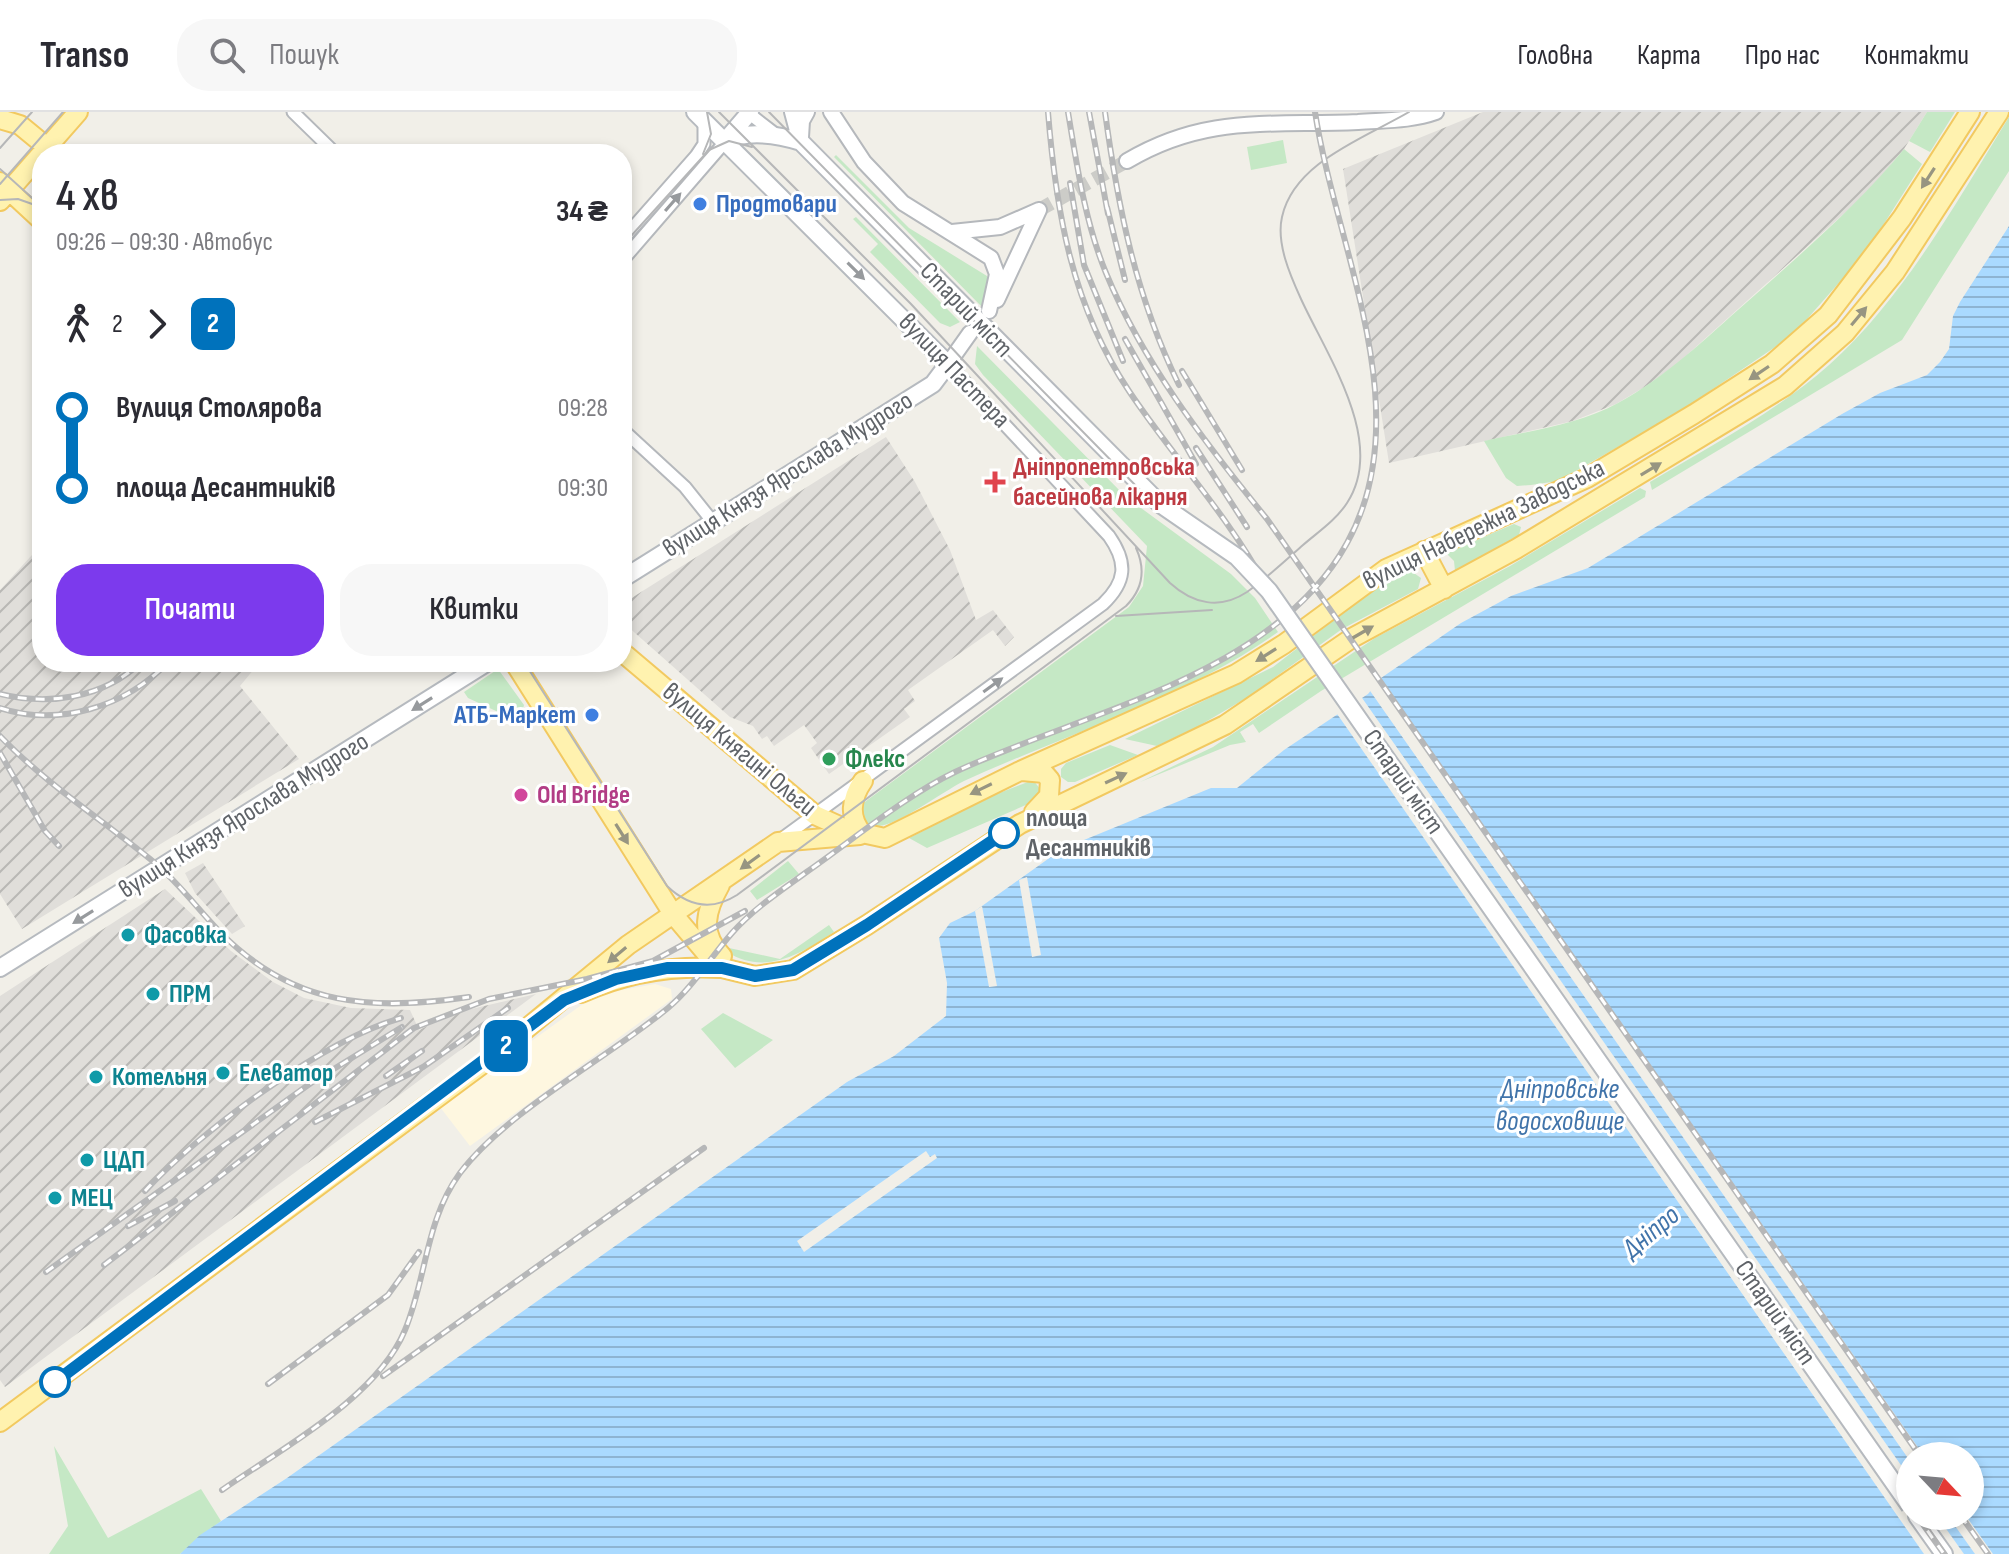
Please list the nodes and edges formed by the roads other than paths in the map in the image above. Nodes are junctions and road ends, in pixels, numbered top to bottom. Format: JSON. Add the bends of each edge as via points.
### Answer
{"nodes":[{"id":1,"x":78,"y":112,"type":"edge"},
{"id":2,"x":293,"y":112,"type":"edge"},
{"id":3,"x":748,"y":112,"type":"edge"},
{"id":4,"x":793,"y":112,"type":"edge"},
{"id":5,"x":807,"y":112,"type":"edge"},
{"id":6,"x":831,"y":112,"type":"edge"},
{"id":7,"x":1436,"y":112,"type":"edge"},
{"id":8,"x":1970,"y":112,"type":"edge"},
{"id":9,"x":1999,"y":112,"type":"edge"},
{"id":10,"x":700,"y":116,"type":"edge"},
{"id":11,"x":7,"y":121,"type":"edge"},
{"id":12,"x":779,"y":136,"type":"junction"},
{"id":13,"x":725,"y":142,"type":"junction"},
{"id":14,"x":801,"y":142,"type":"junction"},
{"id":15,"x":42,"y":144,"type":"edge"},
{"id":16,"x":55,"y":144,"type":"edge"},
{"id":17,"x":326,"y":144,"type":"edge"},
{"id":18,"x":1127,"y":161,"type":"tunnel mouth"},
{"id":19,"x":32,"y":166,"type":"edge"},
{"id":20,"x":3,"y":191,"type":"edge"},
{"id":21,"x":32,"y":213,"type":"edge"},
{"id":22,"x":632,"y":229,"type":"edge"},
{"id":23,"x":950,"y":232,"type":"junction"},
{"id":24,"x":632,"y":249,"type":"edge"},
{"id":25,"x":970,"y":333,"type":"dead end"},
{"id":26,"x":948,"y":364,"type":"junction"},
{"id":27,"x":632,"y":438,"type":"edge"},
{"id":28,"x":1522,"y":507,"type":"junction"},
{"id":29,"x":713,"y":522,"type":"junction"},
{"id":30,"x":1516,"y":549,"type":"junction"},
{"id":31,"x":1424,"y":551,"type":"junction"},
{"id":32,"x":632,"y":573,"type":"edge"},
{"id":33,"x":1444,"y":589,"type":"junction"},
{"id":34,"x":632,"y":660,"type":"edge"},
{"id":35,"x":472,"y":672,"type":"edge"},
{"id":36,"x":520,"y":672,"type":"edge"},
{"id":37,"x":1018,"y":772,"type":"junction"},
{"id":38,"x":863,"y":781,"type":"junction"},
{"id":39,"x":815,"y":815,"type":"junction"},
{"id":40,"x":1020,"y":824,"type":"junction"},
{"id":41,"x":863,"y":834,"type":"junction"},
{"id":42,"x":778,"y":842,"type":"junction"},
{"id":43,"x":722,"y":883,"type":"junction"},
{"id":44,"x":673,"y":914,"type":"junction"},
{"id":45,"x":0,"y":968,"type":"edge"},
{"id":46,"x":722,"y":968,"type":"junction"},
{"id":47,"x":755,"y":976,"type":"junction"},
{"id":48,"x":564,"y":1000,"type":"junction"},
{"id":49,"x":0,"y":1422,"type":"edge"},
{"id":50,"x":1896,"y":1486,"type":"edge"},
{"id":51,"x":1927,"y":1530,"type":"edge"},
{"id":52,"x":1944,"y":1554,"type":"edge"}],
"edges":[{"from":1,"to":16,"type":"main road"},
{"from":2,"to":17,"type":"street"},
{"from":3,"to":12,"type":"street"},
{"from":3,"to":13,"type":"main road"},
{"from":4,"to":14,"type":"main road"},
{"from":5,"to":14,"type":"street"},
{"from":6,"to":23,"type":"street","via":[[882,183],[918,215]]},
{"from":7,"to":18,"type":"street","via":[[1396,120],[1204,128],[1158,142]]},
{"from":8,"to":28,"type":"main road","name":"вулиця Набережна Заводська","one_way":true,"via":[[1875,257],[1809,335],[1748,381],[1587,478]]},
{"from":30,"to":9,"type":"main road","name":"вулиця Набережна Заводська","one_way":true,"via":[[1762,402],[1825,353],[1895,272]]},
{"from":10,"to":13,"type":"main road","name":"вулиця Пастера"},
{"from":10,"to":22,"type":"street","via":[[704,144]]},
{"from":11,"to":15,"type":"main road"},
{"from":12,"to":13,"type":"main road","via":[[742,136]]},
{"from":12,"to":14,"type":"main road"},
{"from":24,"to":13,"type":"street","one_way":true},
{"from":13,"to":26,"type":"main road","name":"вулиця Пастера","one_way":true},
{"from":14,"to":50,"type":"main road","name":"Старий міст","bridge":true,"via":[[1160,504],[1237,557],[1269,591]]},
{"from":19,"to":20,"type":"main road"},
{"from":20,"to":21,"type":"main road"},
{"from":23,"to":23,"type":"street","via":[[1000,227],[1039,210],[989,311],[995,265],[983,251]]},
{"from":25,"to":26,"type":"street"},
{"from":26,"to":29,"type":"main road","name":"вулиця Князя Ярослава Мудрого","via":[[933,384]]},
{"from":38,"to":26,"type":"street","name":"вулиця Пастера","one_way":true,"via":[[1103,604],[1123,579],[1124,564],[1109,536]]},
{"from":27,"to":29,"type":"street","via":[[685,487]]},
{"from":28,"to":30,"type":"main road","via":[[1528,527]]},
{"from":28,"to":31,"type":"main road","name":"вулиця Набережна Заводська"},
{"from":29,"to":32,"type":"main road","name":"вулиця Князя Ярослава Мудрого"},
{"from":30,"to":33,"type":"main road","name":"вулиця Набережна Заводська"},
{"from":31,"to":33,"type":"main road"},
{"from":31,"to":37,"type":"main road","name":"вулиця Набережна Заводська","one_way":true,"via":[[1369,579],[1236,674]]},
{"from":40,"to":33,"type":"main road","name":"вулиця Набережна Заводська","one_way":true,"via":[[1225,725],[1352,638]]},
{"from":34,"to":39,"type":"main road","name":"вулиця Княгині Ольги"},
{"from":35,"to":45,"type":"main road","name":"вулиця Князя Ярослава Мудрого","one_way":true},
{"from":36,"to":44,"type":"main road","one_way":true},
{"from":37,"to":40,"type":"main road","via":[[1044,773],[1052,788],[1045,803]]},
{"from":37,"to":41,"type":"main road","name":"вулиця Набережна Заводська","one_way":true,"via":[[885,838]]},
{"from":38,"to":39,"type":"street","name":"вулиця Пастера"},
{"from":38,"to":41,"type":"main road","via":[[852,809]]},
{"from":39,"to":41,"type":"main road","name":"вулиця Княгині Ольги"},
{"from":39,"to":42,"type":"street","name":"вулиця Пастера"},
{"from":40,"to":47,"type":"main road","name":"вулиця Набережна Заводська","via":[[807,963]]},
{"from":41,"to":42,"type":"main road"},
{"from":42,"to":43,"type":"main road","one_way":true},
{"from":43,"to":44,"type":"main road"},
{"from":43,"to":47,"type":"main road","via":[[709,905],[707,933],[725,959]]},
{"from":44,"to":46,"type":"main road"},
{"from":44,"to":48,"type":"main road","one_way":true},
{"from":46,"to":47,"type":"main road"},
{"from":46,"to":48,"type":"main road","via":[[643,972]]},
{"from":48,"to":49,"type":"main road"},
{"from":51,"to":52,"type":"main road"}]}
